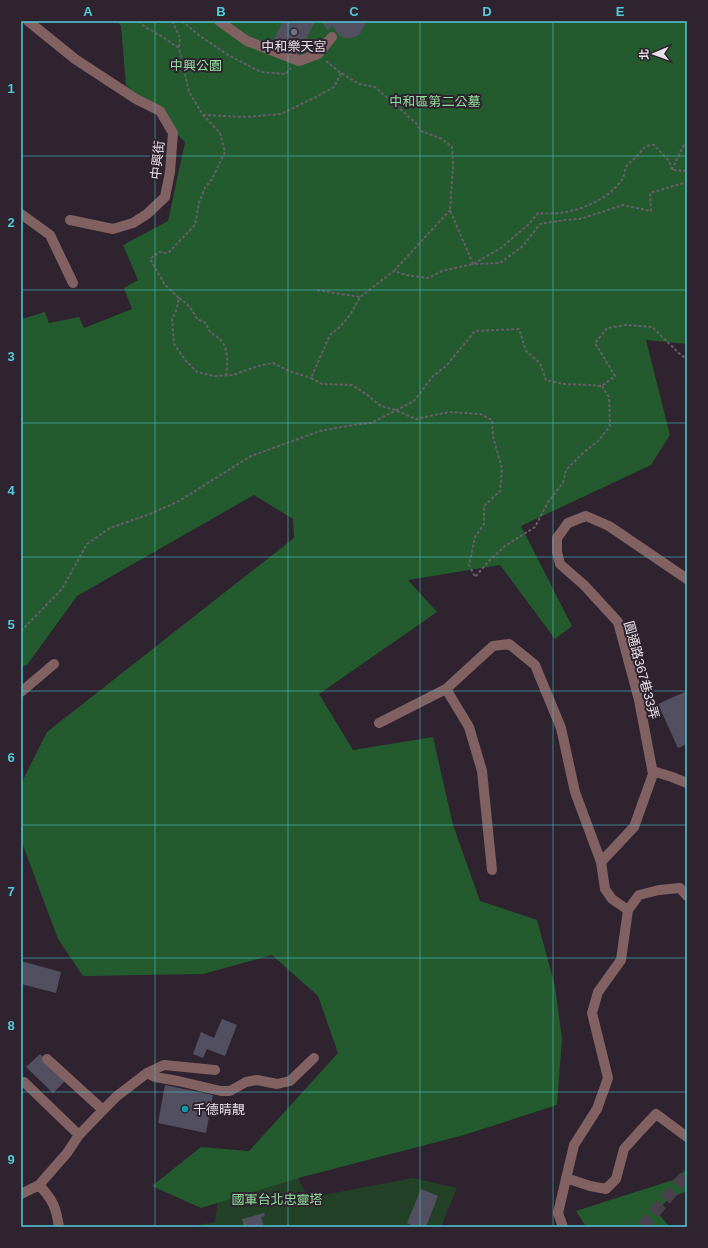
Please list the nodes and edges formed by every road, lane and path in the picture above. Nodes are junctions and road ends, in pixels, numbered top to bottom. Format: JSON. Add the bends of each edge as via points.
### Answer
{"nodes":[{"id":1,"x":28,"y":21,"type":"edge"},
{"id":2,"x":139,"y":21,"type":"edge"},
{"id":3,"x":172,"y":21,"type":"edge"},
{"id":4,"x":182,"y":21,"type":"edge"},
{"id":5,"x":219,"y":21,"type":"edge"},
{"id":6,"x":332,"y":37,"type":"dead end"},
{"id":7,"x":179,"y":48,"type":"junction"},
{"id":8,"x":318,"y":54,"type":"junction"},
{"id":9,"x":299,"y":61,"type":"junction"},
{"id":10,"x":341,"y":73,"type":"junction"},
{"id":11,"x":203,"y":115,"type":"junction"},
{"id":12,"x":687,"y":141,"type":"edge"},
{"id":13,"x":672,"y":170,"type":"junction"},
{"id":14,"x":687,"y":171,"type":"edge"},
{"id":15,"x":687,"y":182,"type":"edge"},
{"id":16,"x":450,"y":210,"type":"junction"},
{"id":17,"x":21,"y":214,"type":"edge"},
{"id":18,"x":70,"y":220,"type":"dead end"},
{"id":19,"x":473,"y":264,"type":"junction"},
{"id":20,"x":394,"y":271,"type":"junction"},
{"id":21,"x":73,"y":283,"type":"dead end"},
{"id":22,"x":317,"y":290,"type":"dead end"},
{"id":23,"x":360,"y":297,"type":"junction"},
{"id":24,"x":179,"y":298,"type":"junction"},
{"id":25,"x":687,"y":359,"type":"edge"},
{"id":26,"x":226,"y":375,"type":"junction"},
{"id":27,"x":311,"y":378,"type":"junction"},
{"id":28,"x":602,"y":386,"type":"junction"},
{"id":29,"x":395,"y":410,"type":"junction"},
{"id":30,"x":687,"y":579,"type":"edge"},
{"id":31,"x":21,"y":631,"type":"edge"},
{"id":32,"x":54,"y":664,"type":"dead end"},
{"id":33,"x":446,"y":689,"type":"junction"},
{"id":34,"x":21,"y":692,"type":"edge"},
{"id":35,"x":379,"y":723,"type":"dead end"},
{"id":36,"x":653,"y":772,"type":"junction"},
{"id":37,"x":687,"y":783,"type":"edge"},
{"id":38,"x":601,"y":862,"type":"junction"},
{"id":39,"x":492,"y":870,"type":"dead end"},
{"id":40,"x":687,"y":896,"type":"edge"},
{"id":41,"x":628,"y":910,"type":"junction"},
{"id":42,"x":314,"y":1058,"type":"dead end"},
{"id":43,"x":46,"y":1059,"type":"dead end"},
{"id":44,"x":215,"y":1070,"type":"dead end"},
{"id":45,"x":147,"y":1074,"type":"junction"},
{"id":46,"x":24,"y":1082,"type":"dead end"},
{"id":47,"x":103,"y":1110,"type":"junction"},
{"id":48,"x":79,"y":1135,"type":"junction"},
{"id":49,"x":687,"y":1137,"type":"edge"},
{"id":50,"x":566,"y":1178,"type":"junction"},
{"id":51,"x":39,"y":1185,"type":"junction"},
{"id":52,"x":21,"y":1194,"type":"edge"},
{"id":53,"x":59,"y":1227,"type":"edge"},
{"id":54,"x":563,"y":1227,"type":"edge"}],
"edges":[{"from":1,"to":18,"type":"street","name":"中興街","via":[[75,59],[136,99],[160,111],[173,133],[165,197],[147,214],[133,223],[114,229]]},
{"from":2,"to":7,"type":"path"},
{"from":3,"to":7,"type":"path","via":[[180,38]]},
{"from":4,"to":9,"type":"path","via":[[228,55],[261,72],[286,74]]},
{"from":5,"to":9,"type":"street","via":[[247,41]]},
{"from":6,"to":8,"type":"street"},
{"from":7,"to":11,"type":"path","via":[[189,92]]},
{"from":8,"to":9,"type":"street"},
{"from":8,"to":10,"type":"path"},
{"from":10,"to":11,"type":"path","via":[[334,87],[281,114],[246,117]]},
{"from":10,"to":16,"type":"path","via":[[359,84],[376,87],[416,123],[421,131],[442,139],[452,147]]},
{"from":11,"to":24,"type":"path","via":[[220,133],[225,152],[203,193],[195,225],[168,253],[159,252],[150,259],[165,285]]},
{"from":12,"to":13,"type":"path"},
{"from":13,"to":14,"type":"path"},
{"from":13,"to":19,"type":"path","via":[[669,161],[654,145],[646,146],[626,165],[623,180],[601,198],[569,212],[538,213],[506,244]]},
{"from":15,"to":19,"type":"path","via":[[650,193],[651,211],[623,205],[580,219],[540,224],[523,246],[500,263]]},
{"from":16,"to":19,"type":"path"},
{"from":16,"to":20,"type":"path"},
{"from":17,"to":21,"type":"street","via":[[50,235]]},
{"from":19,"to":20,"type":"path","via":[[442,271],[428,278]]},
{"from":20,"to":23,"type":"path"},
{"from":22,"to":23,"type":"path"},
{"from":23,"to":27,"type":"path","via":[[350,315],[330,335]]},
{"from":24,"to":26,"type":"path","via":[[192,308],[197,319],[206,323],[209,331],[223,343],[228,360]]},
{"from":24,"to":26,"type":"path","via":[[172,319],[174,344],[197,372],[215,376]]},
{"from":25,"to":28,"type":"path","via":[[652,327],[626,325],[607,328],[595,343],[615,376]]},
{"from":26,"to":27,"type":"path","via":[[273,363]]},
{"from":27,"to":29,"type":"path","via":[[322,384],[352,385],[380,406]]},
{"from":28,"to":29,"type":"path","via":[[563,384],[546,380],[540,364],[526,351],[519,329],[475,331],[446,366],[433,376],[414,401]]},
{"from":28,"to":29,"type":"path","via":[[609,397],[610,426],[598,441],[566,470],[563,483],[548,502],[535,527],[506,546],[475,577],[469,565],[475,537],[484,524],[484,506],[500,491],[502,468],[493,437],[492,420],[480,414],[449,412],[416,419]]},
{"from":29,"to":31,"type":"path","via":[[371,423],[320,431],[251,456],[179,501],[110,528],[86,544],[62,589]]},
{"from":30,"to":36,"type":"street","name":"圓通路367巷33弄","via":[[609,526],[586,516],[568,524],[556,538],[560,564],[584,585],[618,622],[639,700]]},
{"from":32,"to":34,"type":"street"},
{"from":33,"to":35,"type":"street"},
{"from":33,"to":38,"type":"street","via":[[493,646],[509,644],[535,665],[561,728],[575,792]]},
{"from":33,"to":39,"type":"street","via":[[469,727],[482,771]]},
{"from":36,"to":37,"type":"street"},
{"from":36,"to":38,"type":"street","name":"圓通路367巷33弄","via":[[634,828]]},
{"from":38,"to":41,"type":"street","via":[[605,889],[612,899]]},
{"from":40,"to":41,"type":"street","via":[[680,888],[659,890],[639,895]]},
{"from":41,"to":50,"type":"street","via":[[621,960],[598,992],[592,1013],[608,1078],[597,1109],[574,1145]]},
{"from":42,"to":45,"type":"street","via":[[290,1081],[277,1084],[251,1081],[230,1091]]},
{"from":43,"to":47,"type":"street"},
{"from":44,"to":45,"type":"street","via":[[164,1065]]},
{"from":45,"to":47,"type":"street"},
{"from":46,"to":48,"type":"street"},
{"from":47,"to":48,"type":"street"},
{"from":48,"to":51,"type":"street"},
{"from":49,"to":50,"type":"street","via":[[656,1114],[624,1149],[616,1179],[606,1189]]},
{"from":50,"to":54,"type":"street","via":[[558,1213]]},
{"from":51,"to":52,"type":"street"},
{"from":51,"to":53,"type":"street","via":[[50,1197],[57,1211]]}]}
